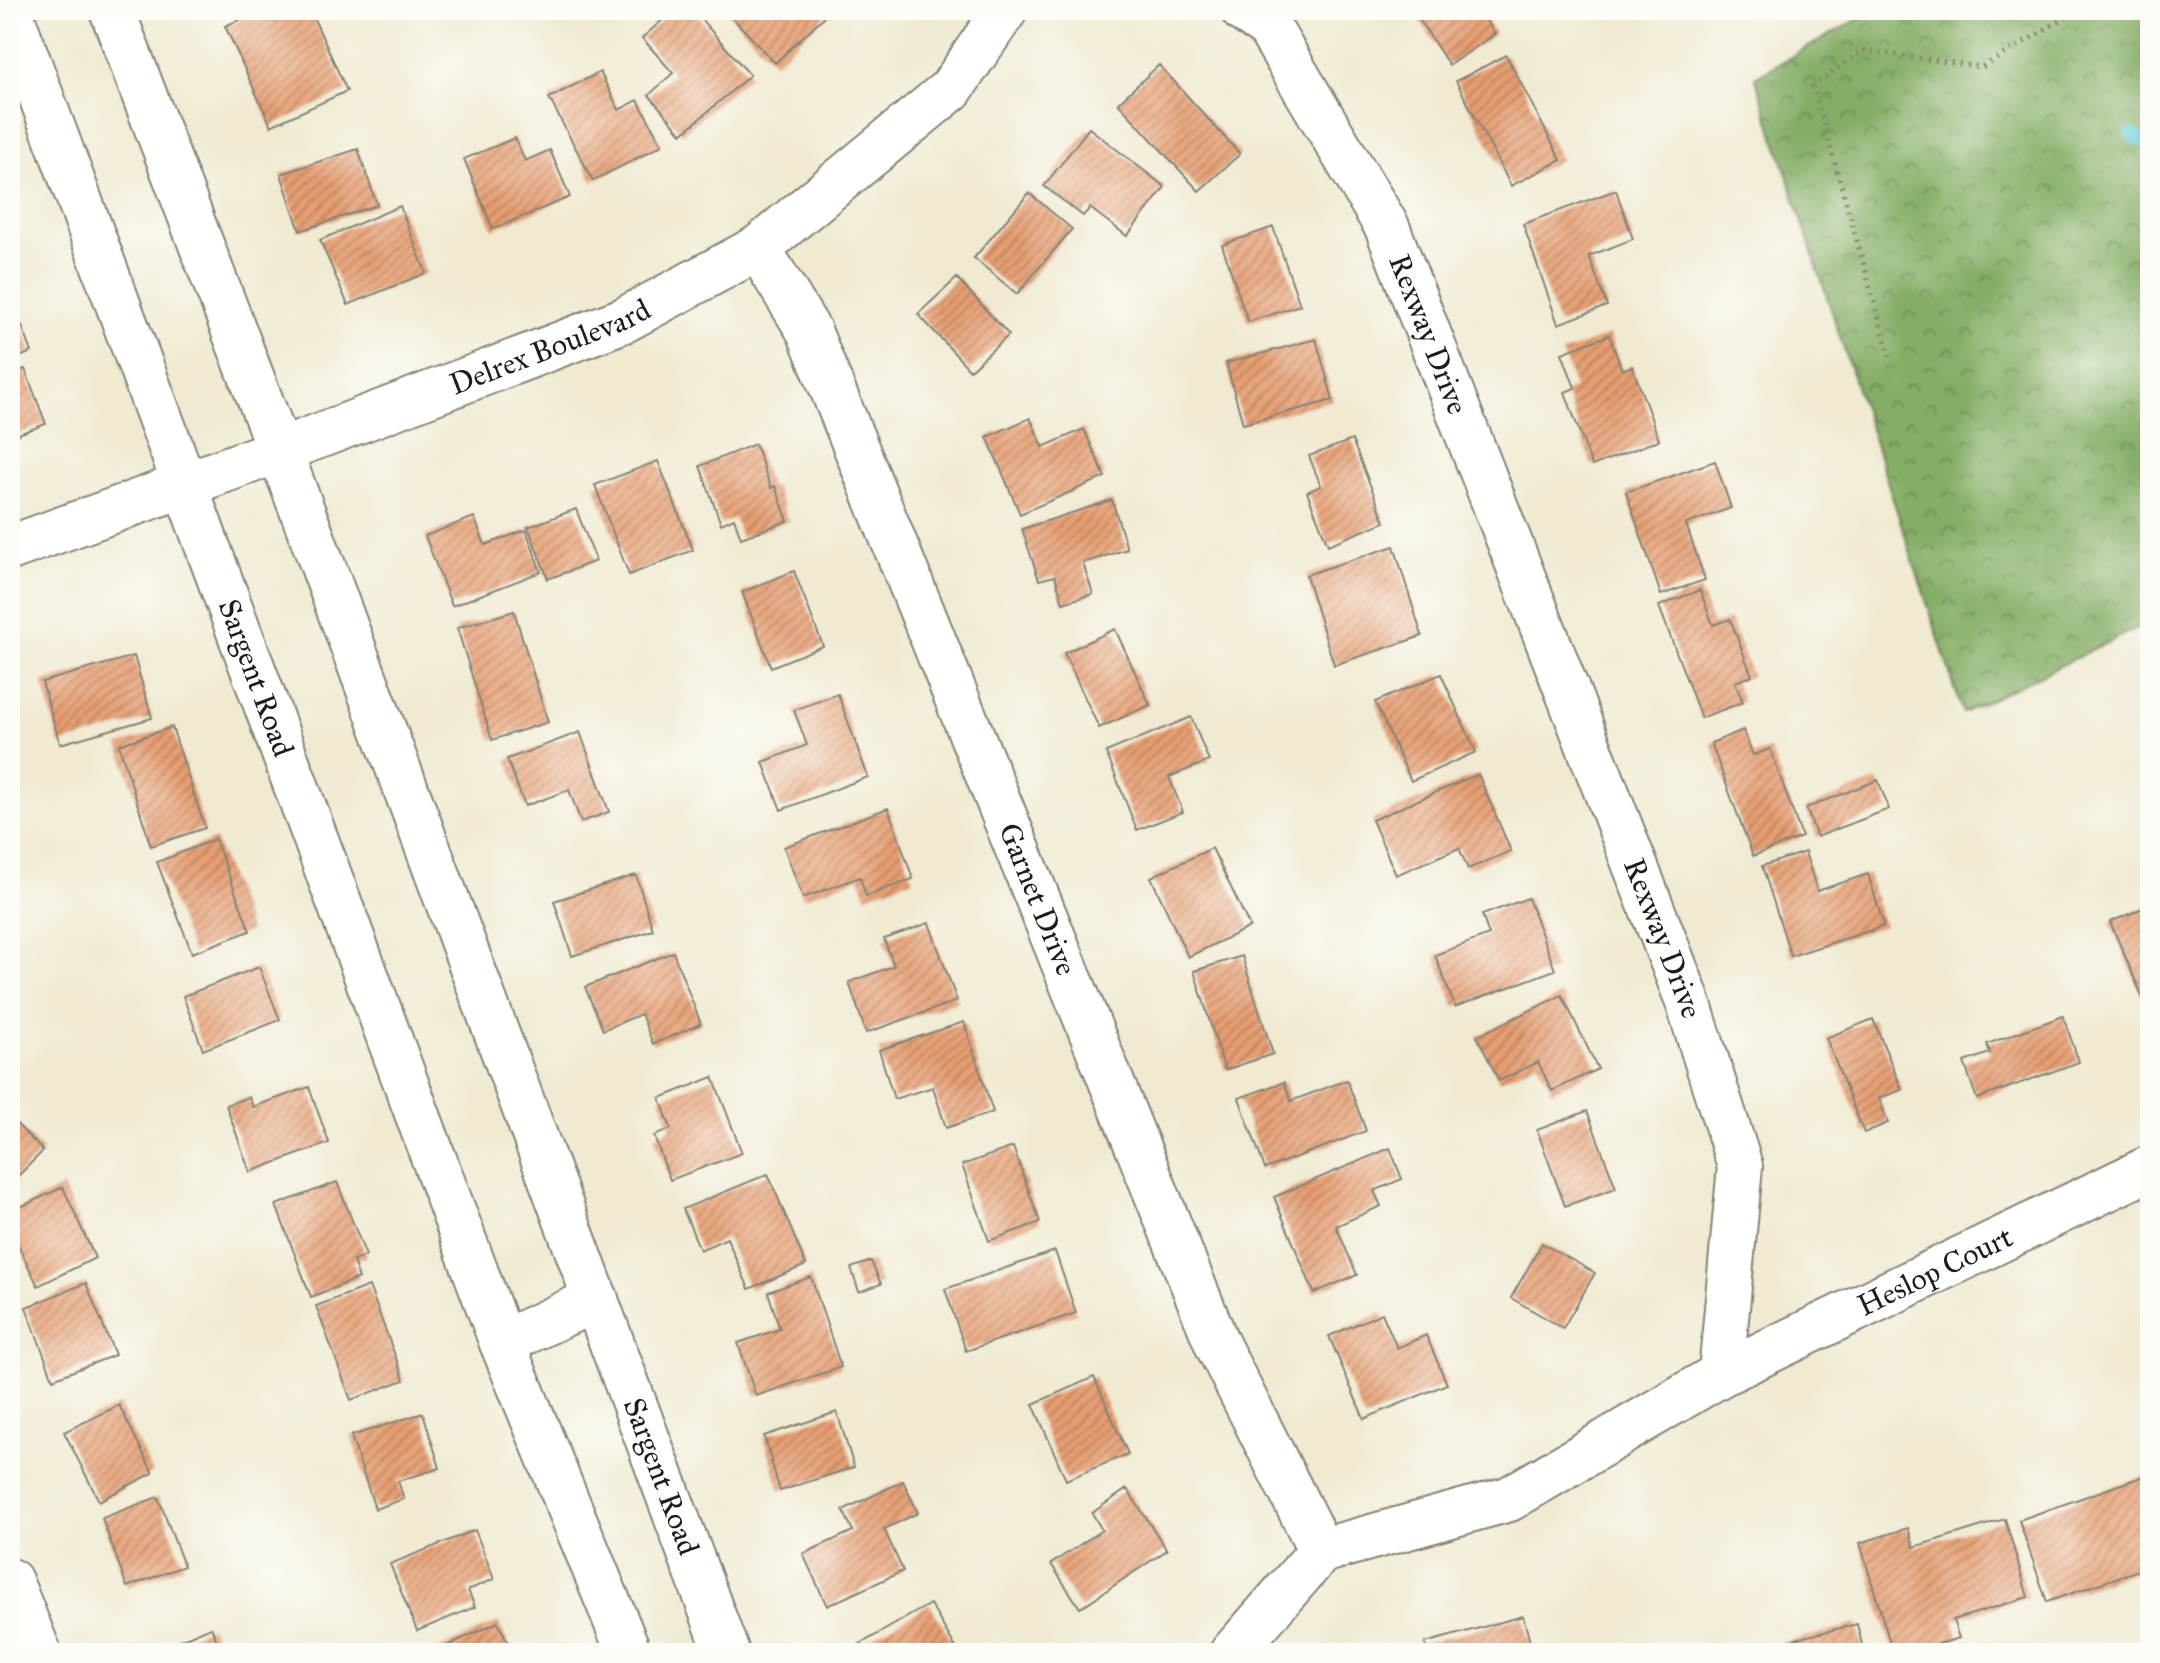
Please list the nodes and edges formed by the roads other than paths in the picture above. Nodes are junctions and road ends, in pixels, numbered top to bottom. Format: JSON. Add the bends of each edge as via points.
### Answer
{"nodes":[{"id":1,"x":112,"y":10,"type":"edge"},
{"id":2,"x":1005,"y":10,"type":"edge"},
{"id":3,"x":1243,"y":10,"type":"edge"},
{"id":4,"x":10,"y":12,"type":"edge"},
{"id":5,"x":758,"y":248,"type":"junction"},
{"id":6,"x":280,"y":450,"type":"junction"},
{"id":7,"x":184,"y":484,"type":"junction"},
{"id":8,"x":10,"y":548,"type":"edge"},
{"id":9,"x":2150,"y":1168,"type":"edge"},
{"id":10,"x":596,"y":1299,"type":"junction"},
{"id":11,"x":502,"y":1343,"type":"junction"},
{"id":12,"x":1721,"y":1374,"type":"junction"},
{"id":13,"x":1321,"y":1551,"type":"junction"},
{"id":14,"x":10,"y":1581,"type":"edge"},
{"id":15,"x":39,"y":1653,"type":"edge"},
{"id":16,"x":629,"y":1653,"type":"edge"},
{"id":17,"x":727,"y":1653,"type":"edge"},
{"id":18,"x":1232,"y":1653,"type":"edge"}],
"edges":[{"from":1,"to":6,"type":"street","name":"Sargent Road"},
{"from":2,"to":5,"type":"street","name":"Delrex Boulevard","via":[[951,89]]},
{"from":3,"to":12,"type":"street","name":"Rexway Drive","via":[[1269,28],[1387,227],[1687,999],[1740,1166]]},
{"from":4,"to":7,"type":"street","name":"Sargent Road"},
{"from":5,"to":6,"type":"street","name":"Delrex Boulevard","via":[[624,320]]},
{"from":5,"to":13,"type":"street","name":"Garnet Drive","via":[[809,331],[1217,1344]]},
{"from":6,"to":7,"type":"street","name":"Delrex Boulevard"},
{"from":6,"to":10,"type":"street","name":"Sargent Road"},
{"from":7,"to":8,"type":"street","name":"Delrex Boulevard"},
{"from":7,"to":11,"type":"street","name":"Sargent Road"},
{"from":9,"to":12,"type":"street","name":"Heslop Court"},
{"from":10,"to":11,"type":"street"},
{"from":10,"to":17,"type":"street","name":"Sargent Road"},
{"from":11,"to":16,"type":"street","name":"Sargent Road"},
{"from":12,"to":13,"type":"street","via":[[1509,1499]]},
{"from":13,"to":18,"type":"street"},
{"from":14,"to":15,"type":"street"}]}
